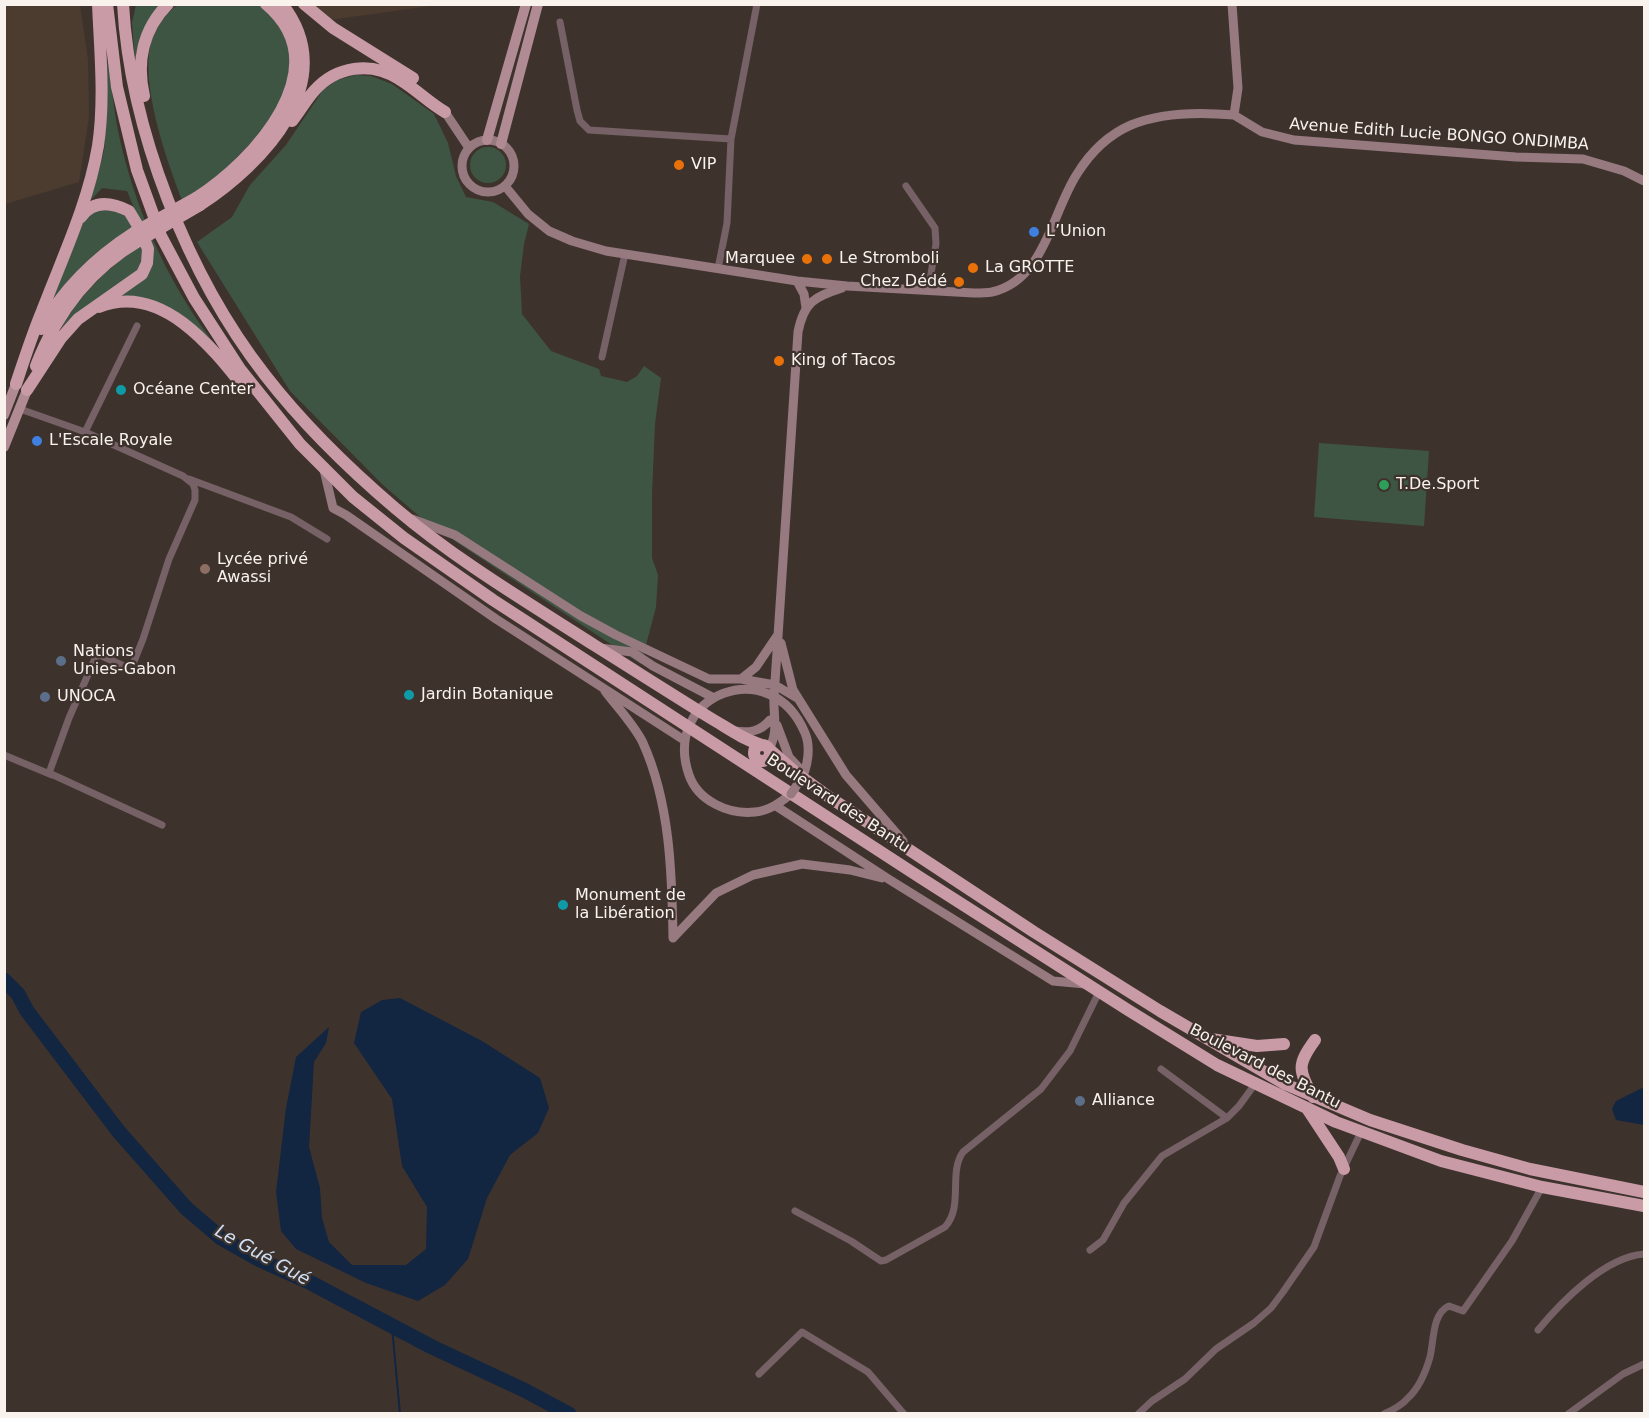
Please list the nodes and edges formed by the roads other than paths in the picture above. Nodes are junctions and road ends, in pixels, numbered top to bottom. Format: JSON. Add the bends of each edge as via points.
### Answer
{"nodes":[{"id":1,"x":98,"y":4,"type":"edge"},
{"id":2,"x":107,"y":4,"type":"edge"},
{"id":3,"x":123,"y":4,"type":"edge"},
{"id":4,"x":168,"y":4,"type":"edge"},
{"id":5,"x":266,"y":4,"type":"edge"},
{"id":6,"x":282,"y":4,"type":"edge"},
{"id":7,"x":304,"y":4,"type":"edge"},
{"id":8,"x":526,"y":4,"type":"edge"},
{"id":9,"x":538,"y":4,"type":"edge"},
{"id":10,"x":757,"y":4,"type":"edge"},
{"id":11,"x":1233,"y":4,"type":"edge"},
{"id":12,"x":560,"y":22,"type":"dead end"},
{"id":13,"x":445,"y":112,"type":"junction"},
{"id":14,"x":1234,"y":115,"type":"junction"},
{"id":15,"x":275,"y":138,"type":"junction"},
{"id":16,"x":487,"y":140,"type":"junction"},
{"id":17,"x":731,"y":140,"type":"junction"},
{"id":18,"x":501,"y":144,"type":"junction"},
{"id":19,"x":470,"y":148,"type":"junction"},
{"id":20,"x":155,"y":162,"type":"junction"},
{"id":21,"x":1644,"y":181,"type":"edge"},
{"id":22,"x":505,"y":186,"type":"junction"},
{"id":23,"x":906,"y":186,"type":"dead end"},
{"id":24,"x":198,"y":201,"type":"junction"},
{"id":25,"x":78,"y":222,"type":"junction"},
{"id":26,"x":625,"y":254,"type":"junction"},
{"id":27,"x":718,"y":269,"type":"junction"},
{"id":28,"x":797,"y":281,"type":"junction"},
{"id":29,"x":847,"y":286,"type":"junction"},
{"id":30,"x":928,"y":291,"type":"junction"},
{"id":31,"x":807,"y":308,"type":"junction"},
{"id":32,"x":88,"y":312,"type":"junction"},
{"id":33,"x":137,"y":326,"type":"dead end"},
{"id":34,"x":602,"y":357,"type":"dead end"},
{"id":35,"x":22,"y":387,"type":"junction"},
{"id":36,"x":20,"y":409,"type":"junction"},
{"id":37,"x":4,"y":414,"type":"edge"},
{"id":38,"x":85,"y":432,"type":"junction"},
{"id":39,"x":4,"y":447,"type":"edge"},
{"id":40,"x":313,"y":458,"type":"junction"},
{"id":41,"x":324,"y":470,"type":"junction"},
{"id":42,"x":189,"y":479,"type":"junction"},
{"id":43,"x":406,"y":517,"type":"junction"},
{"id":44,"x":327,"y":539,"type":"dead end"},
{"id":45,"x":778,"y":633,"type":"junction"},
{"id":46,"x":598,"y":647,"type":"junction"},
{"id":47,"x":741,"y":679,"type":"junction"},
{"id":48,"x":775,"y":685,"type":"junction"},
{"id":49,"x":602,"y":687,"type":"junction"},
{"id":50,"x":714,"y":698,"type":"junction"},
{"id":51,"x":800,"y":699,"type":"junction"},
{"id":52,"x":774,"y":700,"type":"junction"},
{"id":53,"x":699,"y":711,"type":"junction"},
{"id":54,"x":773,"y":721,"type":"junction"},
{"id":55,"x":689,"y":725,"type":"junction"},
{"id":56,"x":728,"y":729,"type":"junction"},
{"id":57,"x":684,"y":740,"type":"junction"},
{"id":58,"x":766,"y":747,"type":"junction"},
{"id":59,"x":4,"y":755,"type":"edge"},
{"id":60,"x":758,"y":760,"type":"junction"},
{"id":61,"x":51,"y":774,"type":"junction"},
{"id":62,"x":797,"y":786,"type":"junction"},
{"id":63,"x":829,"y":797,"type":"junction"},
{"id":64,"x":776,"y":806,"type":"junction"},
{"id":65,"x":162,"y":825,"type":"dead end"},
{"id":66,"x":912,"y":852,"type":"junction"},
{"id":67,"x":902,"y":865,"type":"junction"},
{"id":68,"x":890,"y":880,"type":"junction"},
{"id":69,"x":1093,"y":988,"type":"junction"},
{"id":70,"x":1206,"y":1039,"type":"junction"},
{"id":71,"x":1315,"y":1040,"type":"dead end"},
{"id":72,"x":1284,"y":1044,"type":"dead end"},
{"id":73,"x":1161,"y":1069,"type":"dead end"},
{"id":74,"x":1255,"y":1084,"type":"junction"},
{"id":75,"x":1310,"y":1103,"type":"junction"},
{"id":76,"x":1227,"y":1118,"type":"junction"},
{"id":77,"x":1361,"y":1132,"type":"junction"},
{"id":78,"x":1344,"y":1169,"type":"junction"},
{"id":79,"x":1542,"y":1186,"type":"junction"},
{"id":80,"x":1644,"y":1192,"type":"edge"},
{"id":81,"x":1644,"y":1206,"type":"edge"},
{"id":82,"x":795,"y":1211,"type":"dead end"},
{"id":83,"x":1090,"y":1250,"type":"dead end"},
{"id":84,"x":1644,"y":1254,"type":"edge"},
{"id":85,"x":1538,"y":1330,"type":"dead end"},
{"id":86,"x":1644,"y":1364,"type":"edge"},
{"id":87,"x":759,"y":1374,"type":"dead end"},
{"id":88,"x":904,"y":1413,"type":"edge"},
{"id":89,"x":1138,"y":1413,"type":"edge"},
{"id":90,"x":1384,"y":1413,"type":"edge"},
{"id":91,"x":1568,"y":1413,"type":"edge"}],
"edges":[{"from":1,"to":25,"type":"highway","via":[[100,127],[94,168]]},
{"from":2,"to":40,"type":"highway","name":"Boulevard des Bantu","via":[[123,116],[156,225],[231,357]]},
{"from":3,"to":20,"type":"highway","via":[[132,82]]},
{"from":4,"to":20,"type":"highway","via":[[151,26],[141,63],[142,92]]},
{"from":5,"to":24,"type":"highway","via":[[281,19],[292,40],[296,66],[290,90],[259,142]]},
{"from":6,"to":15,"type":"highway","via":[[299,34],[303,75],[289,117]]},
{"from":7,"to":13,"type":"highway","via":[[333,28],[415,80]]},
{"from":8,"to":16,"type":"main road"},
{"from":9,"to":18,"type":"main road"},
{"from":10,"to":17,"type":"street"},
{"from":11,"to":14,"type":"main road","via":[[1238,88]]},
{"from":12,"to":17,"type":"street","via":[[580,122],[590,130]]},
{"from":13,"to":15,"type":"highway","via":[[391,74],[358,68],[326,80]]},
{"from":13,"to":19,"type":"main road"},
{"from":14,"to":21,"type":"main road","name":"Avenue Edith Lucie BONGO ONDIMBA","via":[[1262,132],[1294,140],[1583,159]]},
{"from":14,"to":30,"type":"main road","via":[[1166,116],[1123,130],[1095,150],[1076,174],[1042,248],[1016,280],[992,292]]},
{"from":15,"to":24,"type":"highway","via":[[241,176]]},
{"from":16,"to":18,"type":"main road"},
{"from":16,"to":19,"type":"main road"},
{"from":17,"to":27,"type":"street","via":[[727,223]]},
{"from":18,"to":22,"type":"main road","via":[[514,164]]},
{"from":19,"to":22,"type":"main road","via":[[463,162],[469,183],[483,191]]},
{"from":20,"to":43,"type":"highway","name":"Boulevard des Bantu","via":[[194,257],[247,350],[324,442]]},
{"from":22,"to":26,"type":"main road","via":[[528,214],[549,231]]},
{"from":23,"to":30,"type":"street","via":[[935,228]]},
{"from":24,"to":35,"type":"highway","bridge":true,"via":[[137,236],[68,304]]},
{"from":25,"to":32,"type":"highway","via":[[95,205],[123,208],[134,217],[148,249],[140,278]]},
{"from":25,"to":35,"type":"highway","via":[[41,312]]},
{"from":26,"to":27,"type":"main road"},
{"from":26,"to":34,"type":"street"},
{"from":27,"to":28,"type":"main road"},
{"from":28,"to":29,"type":"main road"},
{"from":28,"to":31,"type":"main road"},
{"from":29,"to":30,"type":"main road"},
{"from":29,"to":31,"type":"main road","via":[[818,296]]},
{"from":31,"to":45,"type":"main road","via":[[796,350]]},
{"from":32,"to":35,"type":"highway"},
{"from":32,"to":40,"type":"highway","via":[[103,305],[132,303],[152,307],[184,322],[287,438]]},
{"from":33,"to":38,"type":"street"},
{"from":35,"to":36,"type":"main road"},
{"from":35,"to":37,"type":"main road"},
{"from":36,"to":38,"type":"street"},
{"from":36,"to":39,"type":"main road"},
{"from":38,"to":42,"type":"street"},
{"from":40,"to":41,"type":"highway","name":"Boulevard des Bantu"},
{"from":41,"to":49,"type":"main road","via":[[333,508]]},
{"from":41,"to":55,"type":"highway","name":"Boulevard des Bantu","via":[[419,549]]},
{"from":42,"to":44,"type":"street","via":[[291,517]]},
{"from":42,"to":61,"type":"street","via":[[195,500],[165,570],[131,669],[97,654],[69,718]]},
{"from":43,"to":46,"type":"highway","name":"Boulevard des Bantu"},
{"from":43,"to":47,"type":"main road","via":[[455,535],[616,635],[709,679]]},
{"from":45,"to":47,"type":"main road","via":[[756,667]]},
{"from":45,"to":48,"type":"main road"},
{"from":45,"to":51,"type":"main road","via":[[793,690]]},
{"from":46,"to":50,"type":"main road","via":[[632,652]]},
{"from":46,"to":53,"type":"highway","name":"Boulevard des Bantu"},
{"from":47,"to":48,"type":"main road"},
{"from":48,"to":51,"type":"main road"},
{"from":48,"to":52,"type":"main road"},
{"from":49,"to":57,"type":"main road"},
{"from":49,"to":68,"type":"main road","via":[[642,742],[661,797],[673,880],[673,938],[716,893],[753,875],[802,864]]},
{"from":50,"to":52,"type":"main road","via":[[744,689],[766,692]]},
{"from":50,"to":53,"type":"main road"},
{"from":51,"to":66,"type":"main road","via":[[846,775]]},
{"from":52,"to":54,"type":"main road"},
{"from":52,"to":62,"type":"main road","via":[[784,702],[799,718],[807,738],[808,758]]},
{"from":53,"to":55,"type":"main road"},
{"from":53,"to":56,"type":"highway","name":"Boulevard des Bantu"},
{"from":54,"to":56,"type":"main road","via":[[752,732]]},
{"from":54,"to":58,"type":"main road"},
{"from":54,"to":63,"type":"main road","via":[[789,757]]},
{"from":55,"to":57,"type":"main road"},
{"from":55,"to":60,"type":"highway"},
{"from":55,"to":62,"type":"highway","name":"Boulevard des Bantu","via":[[777,784]]},
{"from":56,"to":58,"type":"highway","name":"Boulevard des Bantu"},
{"from":57,"to":64,"type":"main road","via":[[684,760],[690,779],[718,807],[757,812]]},
{"from":58,"to":60,"type":"highway","via":[[756,748]]},
{"from":58,"to":62,"type":"highway","name":"Boulevard des Bantu"},
{"from":59,"to":61,"type":"street"},
{"from":60,"to":67,"type":"highway","via":[[787,785]]},
{"from":61,"to":65,"type":"street"},
{"from":62,"to":63,"type":"highway","name":"Boulevard des Bantu"},
{"from":62,"to":64,"type":"main road"},
{"from":62,"to":67,"type":"highway","name":"Boulevard des Bantu"},
{"from":63,"to":66,"type":"highway","name":"Boulevard des Bantu"},
{"from":64,"to":68,"type":"main road"},
{"from":66,"to":70,"type":"highway","name":"Boulevard des Bantu"},
{"from":67,"to":69,"type":"highway","name":"Boulevard des Bantu"},
{"from":68,"to":69,"type":"main road","via":[[1053,981]]},
{"from":69,"to":74,"type":"highway","name":"Boulevard des Bantu","via":[[1217,1065]]},
{"from":69,"to":82,"type":"street","via":[[1070,1051],[1041,1089],[958,1159],[954,1209],[945,1227],[881,1261]]},
{"from":70,"to":72,"type":"highway","via":[[1257,1046]]},
{"from":70,"to":75,"type":"highway","name":"Boulevard des Bantu"},
{"from":71,"to":75,"type":"highway","via":[[1301,1067]]},
{"from":73,"to":76,"type":"street"},
{"from":74,"to":75,"type":"highway","name":"Boulevard des Bantu"},
{"from":74,"to":76,"type":"street"},
{"from":75,"to":77,"type":"highway","name":"Boulevard des Bantu"},
{"from":75,"to":78,"type":"highway"},
{"from":75,"to":80,"type":"highway","name":"Boulevard des Bantu","via":[[1480,1156]]},
{"from":76,"to":83,"type":"street","via":[[1162,1156],[1124,1203],[1103,1240]]},
{"from":77,"to":78,"type":"street"},
{"from":77,"to":79,"type":"highway","name":"Boulevard des Bantu","via":[[1462,1167]]},
{"from":78,"to":89,"type":"street","via":[[1314,1247],[1271,1308]]},
{"from":79,"to":81,"type":"highway","name":"Boulevard des Bantu"},
{"from":79,"to":90,"type":"street","via":[[1517,1233],[1463,1311],[1449,1305],[1440,1315],[1429,1360],[1414,1391],[1401,1405]]},
{"from":84,"to":85,"type":"street","via":[[1620,1261],[1594,1276]]},
{"from":86,"to":91,"type":"street"},
{"from":87,"to":88,"type":"street","via":[[802,1332],[868,1372]]}]}
